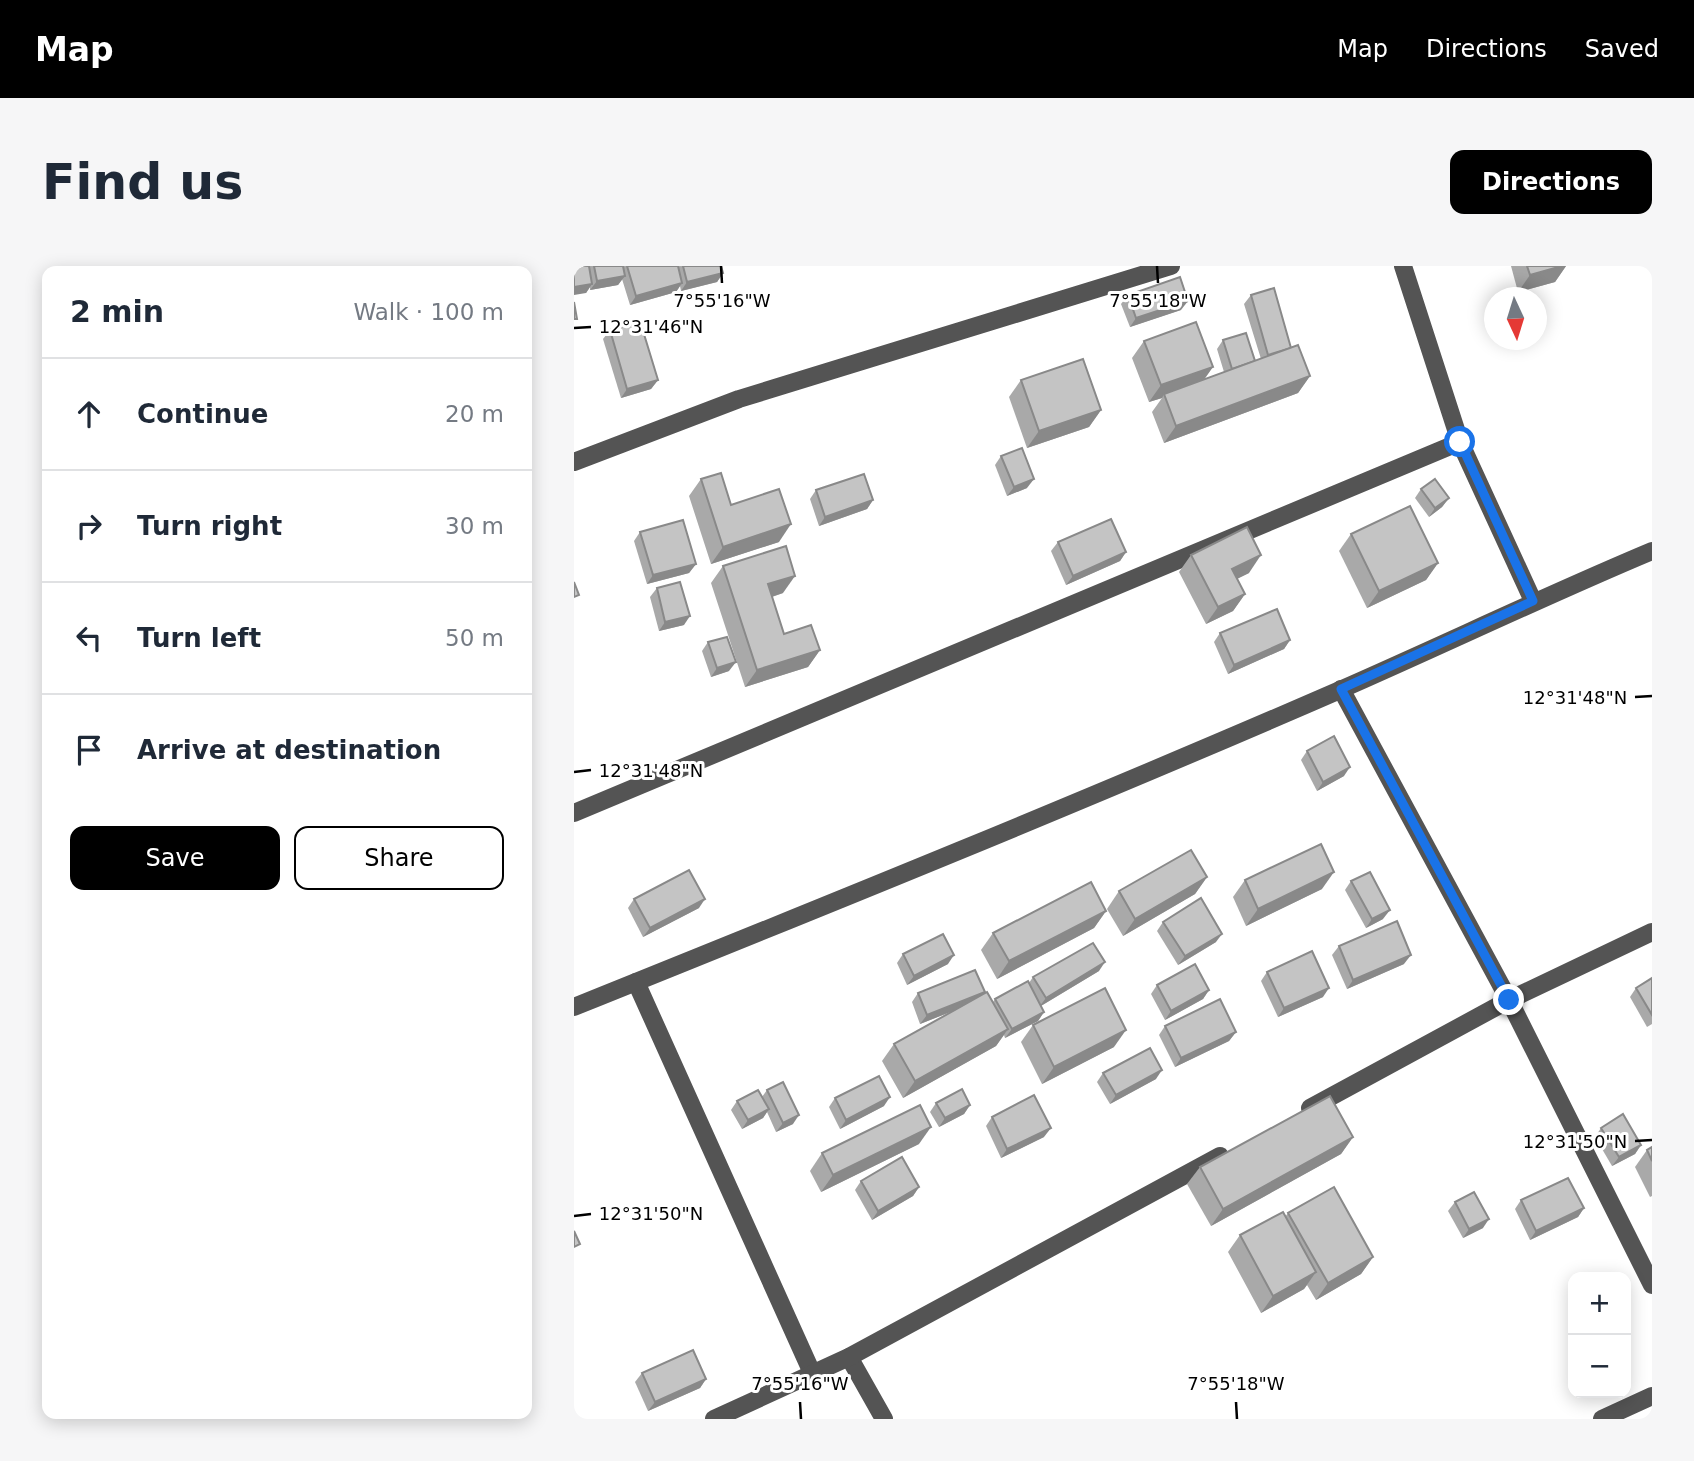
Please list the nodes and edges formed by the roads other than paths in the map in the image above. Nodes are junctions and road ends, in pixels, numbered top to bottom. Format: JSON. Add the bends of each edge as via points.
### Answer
{"nodes":[{"id":1,"x":1171,"y":266,"type":"edge"},
{"id":2,"x":1403,"y":266,"type":"edge"},
{"id":3,"x":1460,"y":442,"type":"junction"},
{"id":4,"x":574,"y":462,"type":"edge"},
{"id":5,"x":1652,"y":551,"type":"edge"},
{"id":6,"x":1533,"y":601,"type":"junction"},
{"id":7,"x":1341,"y":689,"type":"junction"},
{"id":8,"x":574,"y":813,"type":"edge"},
{"id":9,"x":1652,"y":932,"type":"edge"},
{"id":10,"x":636,"y":982,"type":"junction"},
{"id":11,"x":1509,"y":1000,"type":"junction"},
{"id":12,"x":574,"y":1007,"type":"edge"},
{"id":13,"x":1289,"y":1119,"type":"edge"},
{"id":14,"x":1240,"y":1146,"type":"edge"},
{"id":15,"x":1652,"y":1285,"type":"edge"},
{"id":16,"x":849,"y":1357,"type":"junction"},
{"id":17,"x":813,"y":1375,"type":"junction"},
{"id":18,"x":1652,"y":1396,"type":"edge"},
{"id":19,"x":714,"y":1419,"type":"edge"},
{"id":20,"x":884,"y":1419,"type":"edge"},
{"id":21,"x":1602,"y":1419,"type":"edge"}],
"edges":[{"from":1,"to":4,"type":"street","via":[[738,399]]},
{"from":2,"to":3,"type":"street"},
{"from":3,"to":6,"type":"street"},
{"from":3,"to":8,"type":"street"},
{"from":5,"to":6,"type":"street"},
{"from":6,"to":7,"type":"street"},
{"from":7,"to":10,"type":"street"},
{"from":7,"to":11,"type":"street"},
{"from":9,"to":11,"type":"street"},
{"from":10,"to":12,"type":"street"},
{"from":10,"to":17,"type":"street"},
{"from":11,"to":13,"type":"street"},
{"from":11,"to":15,"type":"street"},
{"from":14,"to":16,"type":"street"},
{"from":16,"to":17,"type":"street"},
{"from":16,"to":20,"type":"street"},
{"from":17,"to":19,"type":"street"},
{"from":18,"to":21,"type":"street"}]}
